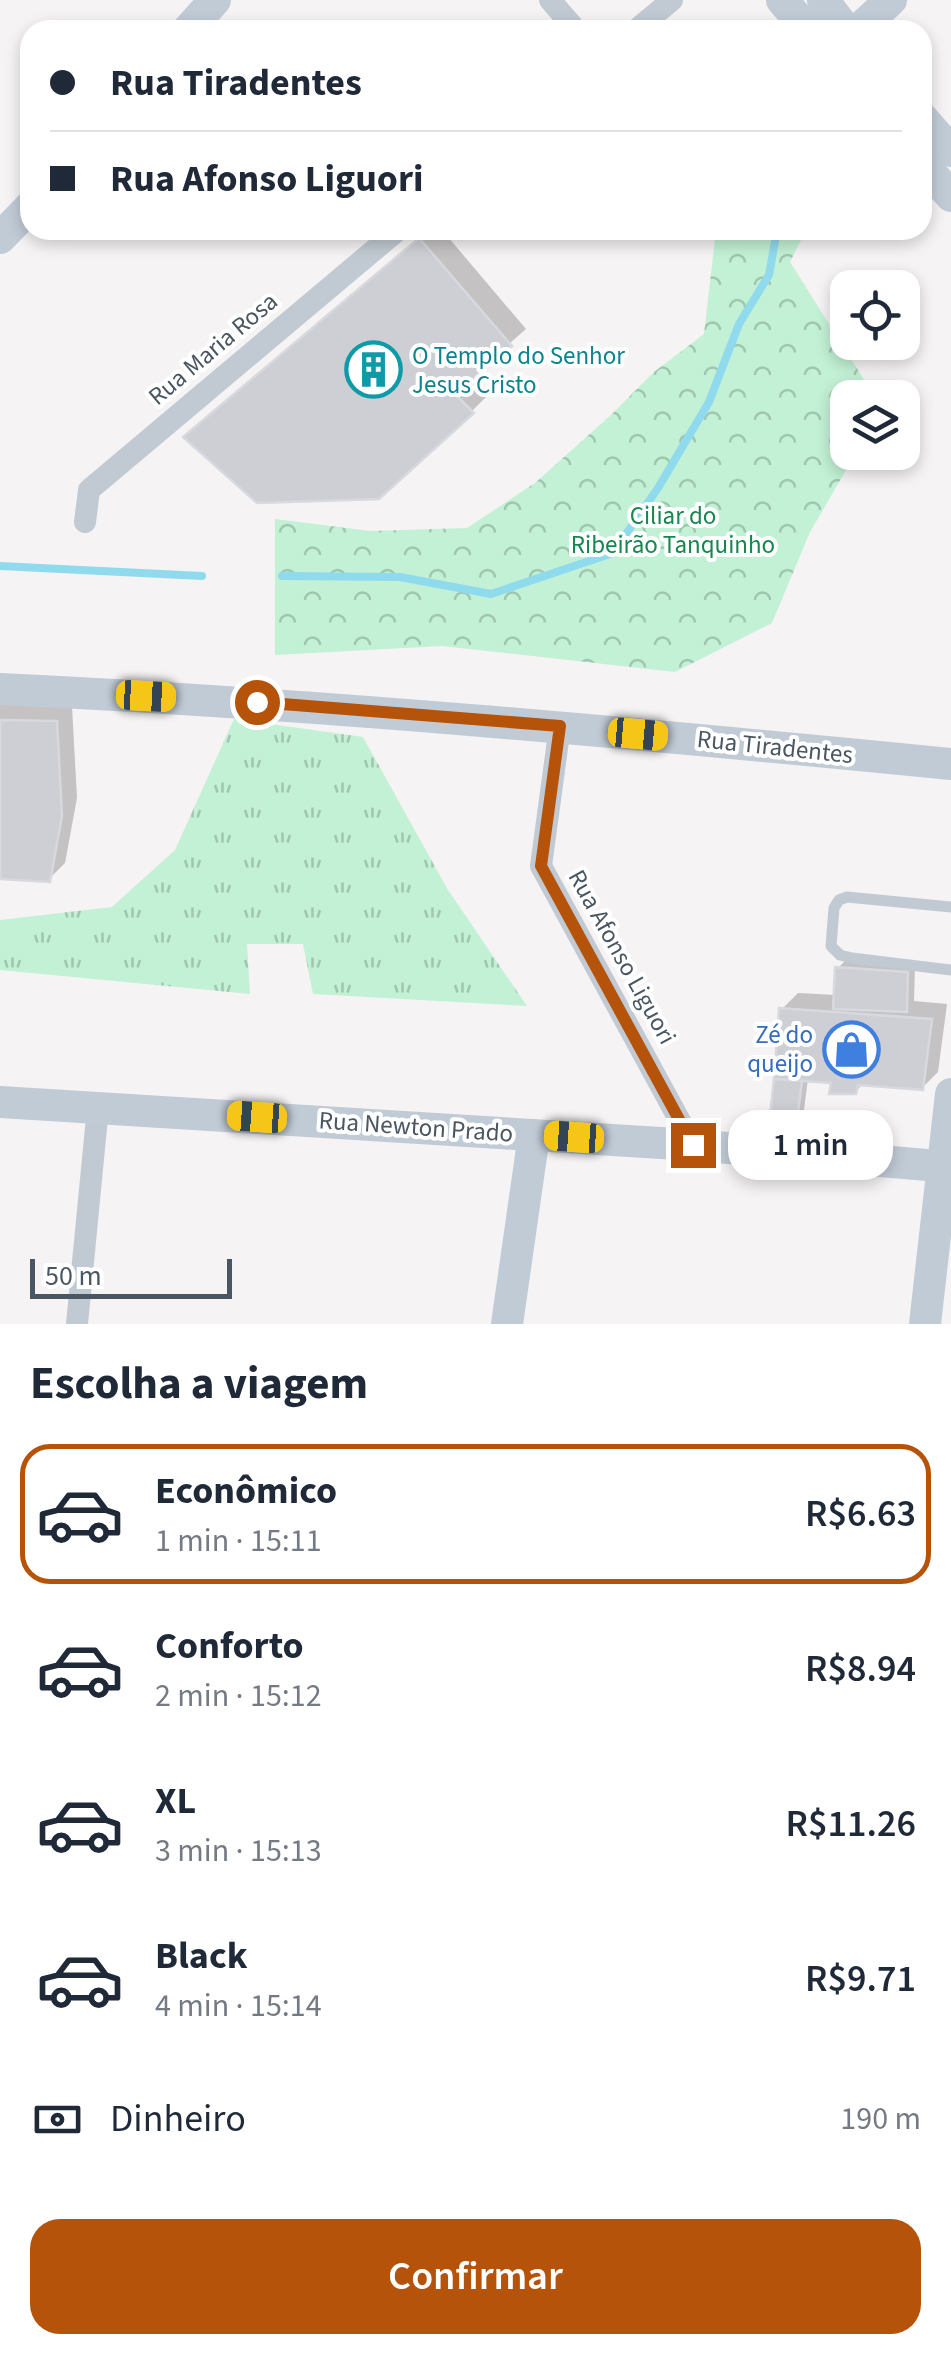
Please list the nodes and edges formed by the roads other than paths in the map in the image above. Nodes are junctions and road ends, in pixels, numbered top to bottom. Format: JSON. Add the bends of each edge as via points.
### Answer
{"nodes":[{"id":1,"x":215,"y":0,"type":"edge"},
{"id":2,"x":550,"y":0,"type":"edge"},
{"id":3,"x":672,"y":0,"type":"edge"},
{"id":4,"x":782,"y":0,"type":"edge"},
{"id":5,"x":822,"y":0,"type":"edge"},
{"id":6,"x":891,"y":0,"type":"edge"},
{"id":7,"x":197,"y":20,"type":"edge"},
{"id":8,"x":567,"y":20,"type":"edge"},
{"id":9,"x":648,"y":20,"type":"edge"},
{"id":10,"x":799,"y":20,"type":"edge"},
{"id":11,"x":838,"y":20,"type":"edge"},
{"id":12,"x":869,"y":20,"type":"edge"},
{"id":13,"x":932,"y":129,"type":"edge"},
{"id":14,"x":951,"y":151,"type":"edge"},
{"id":15,"x":932,"y":174,"type":"edge"},
{"id":16,"x":951,"y":196,"type":"edge"},
{"id":17,"x":386,"y":240,"type":"edge"},
{"id":18,"x":85,"y":522,"type":"dead end"},
{"id":19,"x":0,"y":689,"type":"edge"},
{"id":20,"x":560,"y":726,"type":"junction"},
{"id":21,"x":951,"y":764,"type":"edge"},
{"id":22,"x":951,"y":907,"type":"edge"},
{"id":23,"x":951,"y":970,"type":"edge"},
{"id":24,"x":951,"y":1094,"type":"edge"},
{"id":25,"x":0,"y":1102,"type":"edge"},
{"id":26,"x":98,"y":1107,"type":"junction"},
{"id":27,"x":534,"y":1135,"type":"junction"},
{"id":28,"x":693,"y":1145,"type":"junction"},
{"id":29,"x":946,"y":1167,"type":"edge"},
{"id":30,"x":77,"y":1324,"type":"edge"},
{"id":31,"x":507,"y":1324,"type":"edge"},
{"id":32,"x":926,"y":1324,"type":"edge"}],
"edges":[{"from":1,"to":7,"type":"street"},
{"from":2,"to":8,"type":"street"},
{"from":3,"to":9,"type":"street"},
{"from":4,"to":10,"type":"street"},
{"from":5,"to":11,"type":"street"},
{"from":6,"to":12,"type":"street"},
{"from":13,"to":14,"type":"street"},
{"from":15,"to":16,"type":"street"},
{"from":17,"to":18,"type":"street","name":"Rua Maria Rosa","via":[[89,490]]},
{"from":19,"to":20,"type":"street","name":"Rua Tiradentes"},
{"from":20,"to":21,"type":"street","name":"Rua Tiradentes"},
{"from":20,"to":28,"type":"street","name":"Rua Afonso Liguori","via":[[541,866]]},
{"from":22,"to":23,"type":"lane","via":[[848,897],[834,908],[831,946],[852,958]]},
{"from":24,"to":29,"type":"street"},
{"from":25,"to":26,"type":"street","name":"Rua Newton Prado"},
{"from":26,"to":27,"type":"street","name":"Rua Newton Prado"},
{"from":26,"to":30,"type":"street"},
{"from":27,"to":28,"type":"street","name":"Rua Newton Prado"},
{"from":27,"to":31,"type":"street"},
{"from":28,"to":29,"type":"street","name":"Rua Newton Prado"},
{"from":29,"to":32,"type":"street"}]}
